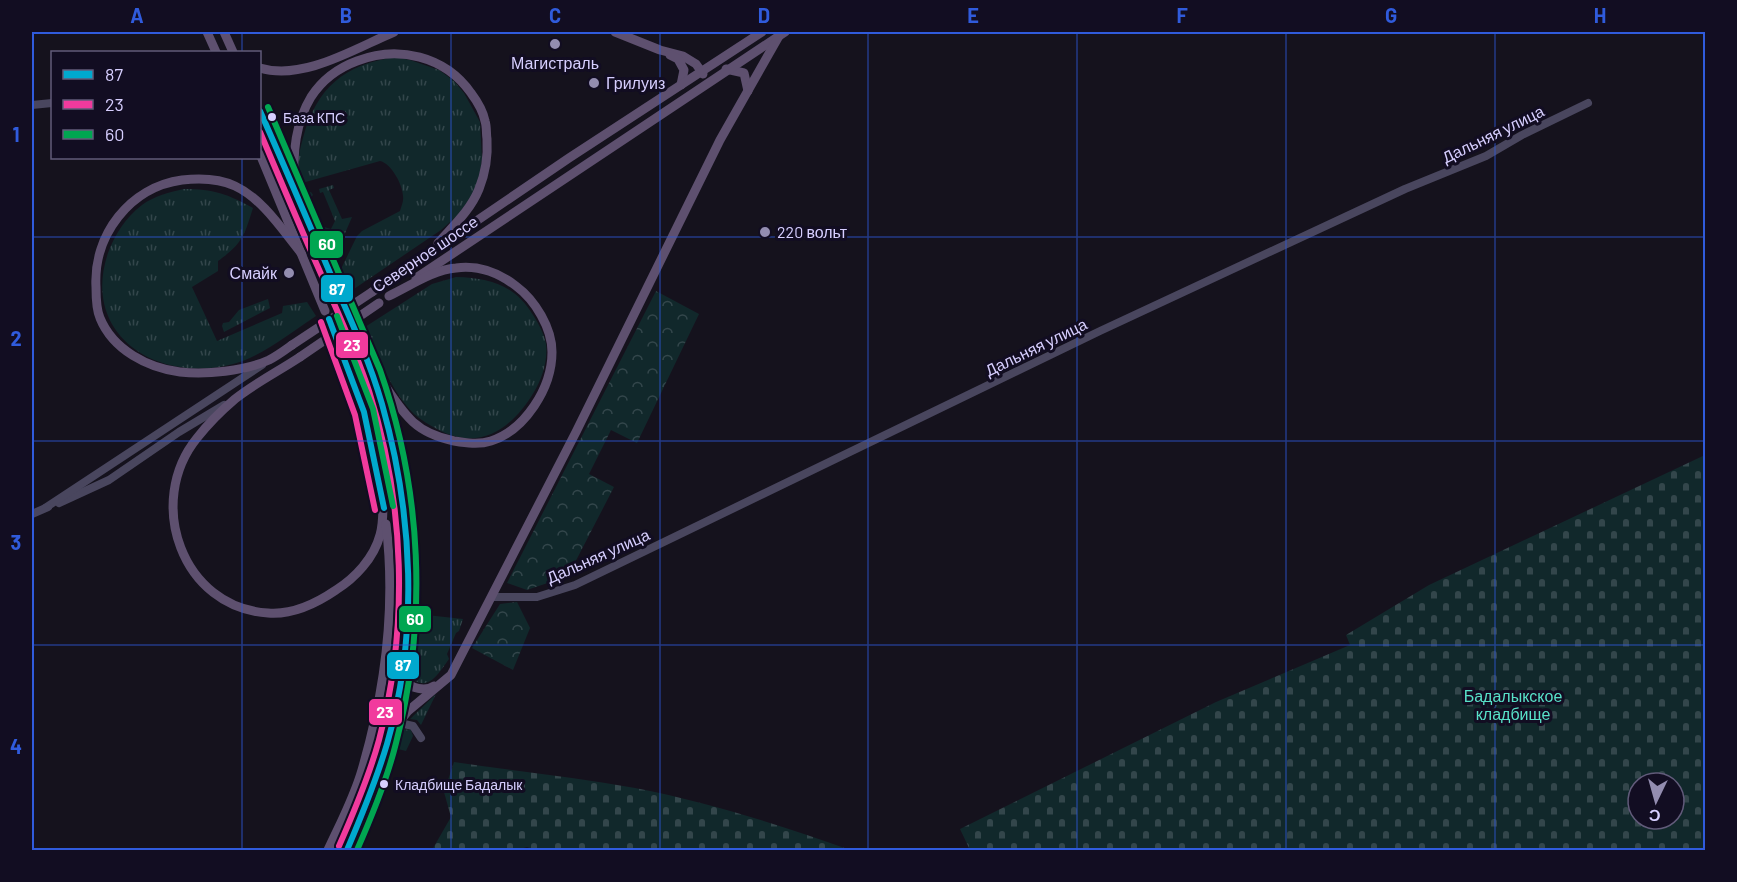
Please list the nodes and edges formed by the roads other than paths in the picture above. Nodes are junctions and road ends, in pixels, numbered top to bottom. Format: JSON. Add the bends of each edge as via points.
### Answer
{"nodes":[{"id":1,"x":207,"y":32,"type":"edge"},
{"id":2,"x":224,"y":32,"type":"edge"},
{"id":3,"x":394,"y":32,"type":"edge"},
{"id":4,"x":615,"y":32,"type":"edge"},
{"id":5,"x":762,"y":32,"type":"edge"},
{"id":6,"x":782,"y":34,"type":"edge"},
{"id":7,"x":234,"y":50,"type":"edge"},
{"id":8,"x":660,"y":50,"type":"junction"},
{"id":9,"x":216,"y":51,"type":"edge"},
{"id":10,"x":261,"y":68,"type":"edge"},
{"id":11,"x":726,"y":69,"type":"junction"},
{"id":12,"x":701,"y":71,"type":"junction"},
{"id":13,"x":707,"y":82,"type":"junction"},
{"id":14,"x":681,"y":85,"type":"junction"},
{"id":15,"x":748,"y":91,"type":"junction"},
{"id":16,"x":51,"y":103,"type":"edge"},
{"id":17,"x":1588,"y":103,"type":"dead end"},
{"id":18,"x":32,"y":105,"type":"edge"},
{"id":19,"x":261,"y":113,"type":"edge"},
{"id":20,"x":261,"y":156,"type":"edge"},
{"id":21,"x":295,"y":190,"type":"junction"},
{"id":22,"x":430,"y":253,"type":"junction"},
{"id":23,"x":302,"y":254,"type":"junction"},
{"id":24,"x":389,"y":296,"type":"junction"},
{"id":25,"x":342,"y":300,"type":"dead end"},
{"id":26,"x":325,"y":311,"type":"dead end"},
{"id":27,"x":356,"y":331,"type":"dead end"},
{"id":28,"x":339,"y":342,"type":"dead end"},
{"id":29,"x":366,"y":357,"type":"junction"},
{"id":30,"x":269,"y":360,"type":"junction"},
{"id":31,"x":236,"y":398,"type":"junction"},
{"id":32,"x":383,"y":503,"type":"junction"},
{"id":33,"x":45,"y":508,"type":"junction"},
{"id":34,"x":32,"y":514,"type":"edge"},
{"id":35,"x":492,"y":597,"type":"junction"},
{"id":36,"x":403,"y":670,"type":"junction"},
{"id":37,"x":451,"y":675,"type":"junction"},
{"id":38,"x":396,"y":726,"type":"junction"},
{"id":39,"x":389,"y":735,"type":"junction"},
{"id":40,"x":421,"y":738,"type":"dead end"},
{"id":41,"x":328,"y":850,"type":"edge"},
{"id":42,"x":347,"y":850,"type":"edge"}],
"edges":[{"from":1,"to":9,"type":"main road"},
{"from":2,"to":7,"type":"main road"},
{"from":3,"to":10,"type":"main road","via":[[300,70],[277,72]]},
{"from":4,"to":8,"type":"main road"},
{"from":5,"to":12,"type":"main road","name":"Северное шоссе"},
{"from":6,"to":11,"type":"main road","name":"Северное шоссе"},
{"from":6,"to":15,"type":"main road"},
{"from":8,"to":12,"type":"main road","via":[[683,56]]},
{"from":8,"to":14,"type":"main road","via":[[681,63]]},
{"from":11,"to":13,"type":"main road","name":"Северное шоссе"},
{"from":11,"to":15,"type":"main road","via":[[744,73]]},
{"from":12,"to":13,"type":"main road"},
{"from":12,"to":14,"type":"main road","name":"Северное шоссе"},
{"from":13,"to":24,"type":"main road","name":"Северное шоссе"},
{"from":14,"to":22,"type":"main road","name":"Северное шоссе"},
{"from":15,"to":35,"type":"main road","via":[[681,216]]},
{"from":16,"to":18,"type":"street"},
{"from":17,"to":35,"type":"street","name":"Дальняя улица","via":[[1486,156],[1395,193],[1100,331],[575,585],[537,597]]},
{"from":19,"to":21,"type":"main road"},
{"from":20,"to":23,"type":"main road"},
{"from":21,"to":22,"type":"main road","via":[[292,161],[296,137],[321,83],[369,56],[407,53],[424,57],[463,81],[485,120],[487,145],[485,168],[469,208]]},
{"from":21,"to":25,"type":"main road"},
{"from":22,"to":30,"type":"main road","name":"Северное шоссе","bridge":true},
{"from":23,"to":26,"type":"main road"},
{"from":23,"to":30,"type":"main road","via":[[254,198],[235,186],[196,178],[155,186],[137,197],[120,213],[100,252],[95,272],[100,318],[116,340],[139,360],[191,373],[238,369]]},
{"from":24,"to":29,"type":"main road","via":[[441,271],[457,268],[487,270],[507,279],[526,295],[542,317],[550,336],[550,372],[523,420],[507,434],[489,442],[469,444],[440,438],[414,423]]},
{"from":24,"to":31,"type":"main road","name":"Северное шоссе","bridge":true},
{"from":27,"to":29,"type":"main road"},
{"from":28,"to":32,"type":"main road","via":[[364,412]]},
{"from":29,"to":36,"type":"main road","via":[[396,462],[405,528],[410,600]]},
{"from":30,"to":33,"type":"street","name":"Северное шоссе"},
{"from":31,"to":32,"type":"main road","via":[[196,440],[177,477],[173,498],[173,517],[184,555],[212,591],[230,603],[269,614],[291,611],[328,596],[356,575],[376,546]]},
{"from":31,"to":33,"type":"street","name":"Северное шоссе","via":[[109,480]]},
{"from":32,"to":41,"type":"main road","via":[[389,606],[382,678],[362,770]]},
{"from":33,"to":34,"type":"street","name":"Северное шоссе"},
{"from":35,"to":37,"type":"main road"},
{"from":36,"to":37,"type":"main road","via":[[404,681],[422,689],[430,689]]},
{"from":36,"to":39,"type":"main road"},
{"from":37,"to":38,"type":"main road"},
{"from":38,"to":39,"type":"main road"},
{"from":38,"to":40,"type":"street","via":[[413,726]]},
{"from":39,"to":42,"type":"main road","via":[[371,797]]}]}
